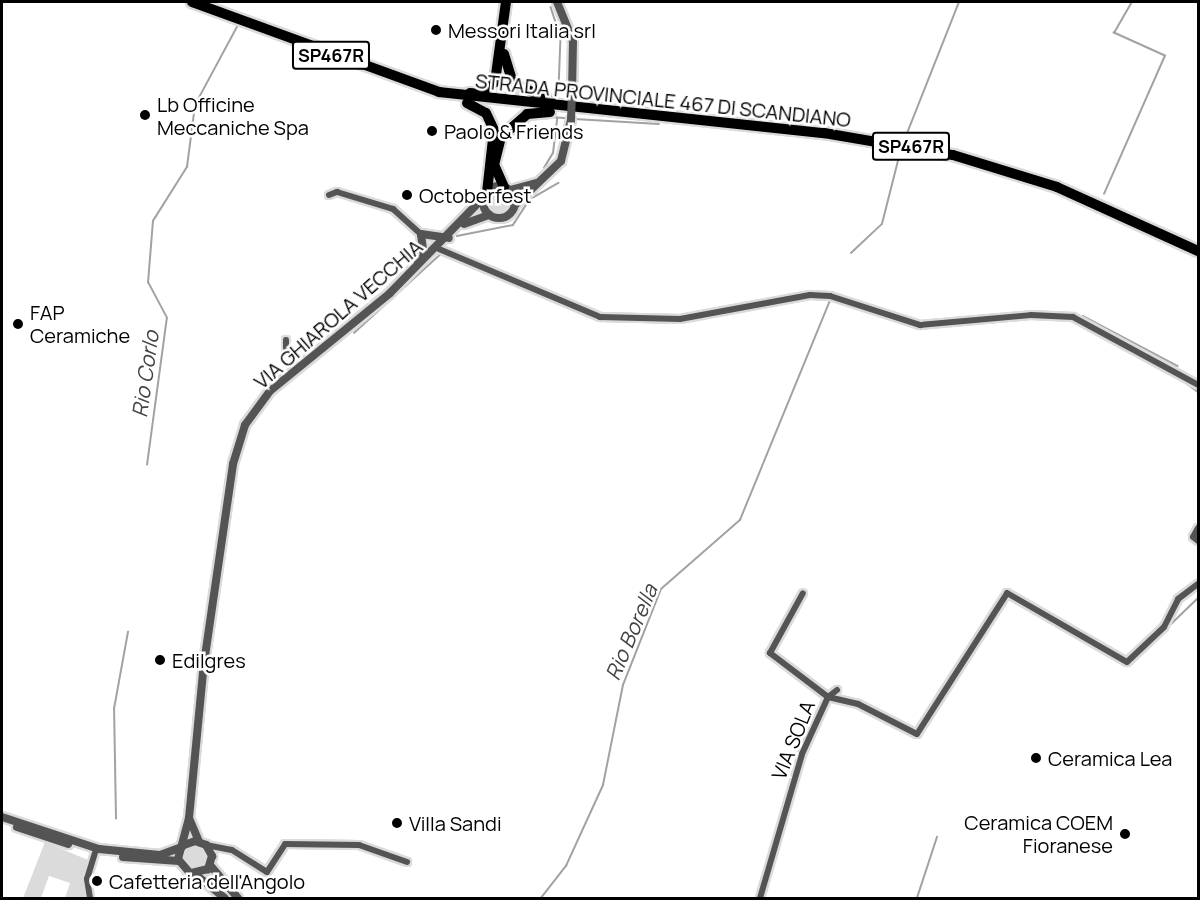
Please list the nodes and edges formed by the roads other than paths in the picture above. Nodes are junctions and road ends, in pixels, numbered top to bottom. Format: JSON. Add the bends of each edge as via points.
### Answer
{"nodes":[{"id":1,"x":506,"y":2,"type":"edge"},
{"id":2,"x":557,"y":2,"type":"edge"},
{"id":3,"x":200,"y":3,"type":"edge"},
{"id":4,"x":503,"y":41,"type":"junction"},
{"id":5,"x":400,"y":78,"type":"junction"},
{"id":6,"x":637,"y":115,"type":"junction"},
{"id":7,"x":540,"y":181,"type":"junction"},
{"id":8,"x":507,"y":188,"type":"junction"},
{"id":9,"x":329,"y":195,"type":"dead end"},
{"id":10,"x":485,"y":195,"type":"junction"},
{"id":11,"x":516,"y":204,"type":"junction"},
{"id":12,"x":489,"y":215,"type":"junction"},
{"id":13,"x":458,"y":229,"type":"junction"},
{"id":14,"x":422,"y":234,"type":"junction"},
{"id":15,"x":434,"y":238,"type":"junction"},
{"id":16,"x":449,"y":238,"type":"junction"},
{"id":17,"x":425,"y":244,"type":"junction"},
{"id":18,"x":439,"y":249,"type":"junction"},
{"id":19,"x":1198,"y":251,"type":"edge"},
{"id":20,"x":416,"y":270,"type":"junction"},
{"id":21,"x":1198,"y":385,"type":"edge"},
{"id":22,"x":1198,"y":528,"type":"edge"},
{"id":23,"x":1198,"y":541,"type":"edge"},
{"id":24,"x":1198,"y":584,"type":"edge"},
{"id":25,"x":804,"y":593,"type":"dead end"},
{"id":26,"x":837,"y":690,"type":"dead end"},
{"id":27,"x":828,"y":697,"type":"junction"},
{"id":28,"x":2,"y":816,"type":"edge"},
{"id":29,"x":189,"y":818,"type":"junction"},
{"id":30,"x":2,"y":822,"type":"edge"},
{"id":31,"x":203,"y":843,"type":"junction"},
{"id":32,"x":183,"y":846,"type":"junction"},
{"id":33,"x":225,"y":849,"type":"junction"},
{"id":34,"x":95,"y":853,"type":"junction"},
{"id":35,"x":212,"y":855,"type":"junction"},
{"id":36,"x":179,"y":861,"type":"junction"},
{"id":37,"x":407,"y":862,"type":"dead end"},
{"id":38,"x":210,"y":865,"type":"junction"},
{"id":39,"x":195,"y":874,"type":"junction"},
{"id":40,"x":90,"y":898,"type":"edge"},
{"id":41,"x":225,"y":898,"type":"edge"},
{"id":42,"x":238,"y":898,"type":"edge"},
{"id":43,"x":760,"y":898,"type":"edge"}],
"edges":[{"from":1,"to":4,"type":"highway"},
{"from":2,"to":7,"type":"street","name":"VIA GHIAROLA VECCHIA","bridge":true,"via":[[573,41],[571,120],[561,161]]},
{"from":3,"to":5,"type":"highway","name":"STRADA PROVINCIALE 467 DI SCANDIANO","number":"SP467R"},
{"from":4,"to":5,"type":"highway","via":[[495,82],[480,94]]},
{"from":4,"to":6,"type":"highway","via":[[508,76],[522,92]]},
{"from":5,"to":6,"type":"highway","name":"STRADA PROVINCIALE 467 DI SCANDIANO","number":"SP467R","via":[[463,97]]},
{"from":5,"to":10,"type":"highway","via":[[486,113],[494,141]]},
{"from":6,"to":8,"type":"highway","via":[[526,114],[507,129],[495,153],[496,172]]},
{"from":6,"to":19,"type":"highway","name":"STRADA PROVINCIALE 467 DI SCANDIANO","number":"SP467R","via":[[833,134],[953,155],[1057,188]]},
{"from":7,"to":8,"type":"street","name":"VIA GHIAROLA VECCHIA"},
{"from":7,"to":11,"type":"street","name":"VIA GHIAROLA VECCHIA"},
{"from":8,"to":10,"type":"street","name":"VIA GHIAROLA VECCHIA"},
{"from":8,"to":11,"type":"street"},
{"from":9,"to":14,"type":"street","via":[[337,192],[393,209]]},
{"from":10,"to":12,"type":"street"},
{"from":10,"to":13,"type":"street","name":"VIA GHIAROLA VECCHIA"},
{"from":11,"to":12,"type":"street","name":"VIA GHIAROLA VECCHIA","via":[[505,218]]},
{"from":12,"to":13,"type":"street","name":"VIA GHIAROLA VECCHIA"},
{"from":13,"to":16,"type":"street","name":"VIA GHIAROLA VECCHIA"},
{"from":14,"to":15,"type":"street"},
{"from":14,"to":17,"type":"street"},
{"from":15,"to":16,"type":"street"},
{"from":15,"to":18,"type":"street"},
{"from":16,"to":18,"type":"street","name":"VIA GHIAROLA VECCHIA"},
{"from":17,"to":18,"type":"street"},
{"from":17,"to":20,"type":"street"},
{"from":18,"to":20,"type":"street","name":"VIA GHIAROLA VECCHIA"},
{"from":18,"to":21,"type":"street","via":[[600,317],[680,319],[810,295],[830,296],[920,325],[1031,315],[1073,317]]},
{"from":20,"to":29,"type":"street","name":"VIA GHIAROLA VECCHIA","via":[[345,334],[279,383],[245,424],[233,464],[204,663]]},
{"from":22,"to":23,"type":"street","via":[[1193,537]]},
{"from":24,"to":27,"type":"street","via":[[1178,600],[1164,627],[1127,662],[1007,593],[917,734],[858,704]]},
{"from":25,"to":27,"type":"street","name":"VIA SOLA","via":[[770,653]]},
{"from":26,"to":27,"type":"street"},
{"from":27,"to":43,"type":"street","name":"VIA SOLA","via":[[802,754]]},
{"from":28,"to":32,"type":"street","via":[[99,849],[160,855]]},
{"from":29,"to":31,"type":"street","name":"VIA GHIAROLA VECCHIA"},
{"from":29,"to":32,"type":"street","name":"VIA GHIAROLA VECCHIA"},
{"from":30,"to":34,"type":"street"},
{"from":31,"to":32,"type":"street"},
{"from":31,"to":33,"type":"street"},
{"from":31,"to":35,"type":"street"},
{"from":32,"to":36,"type":"street"},
{"from":33,"to":35,"type":"street"},
{"from":33,"to":37,"type":"street","via":[[267,872],[285,844],[359,845]]},
{"from":34,"to":36,"type":"street"},
{"from":34,"to":40,"type":"street","via":[[87,879]]},
{"from":35,"to":38,"type":"street"},
{"from":36,"to":39,"type":"street"},
{"from":38,"to":39,"type":"street"},
{"from":38,"to":42,"type":"street"},
{"from":39,"to":41,"type":"street"}]}
